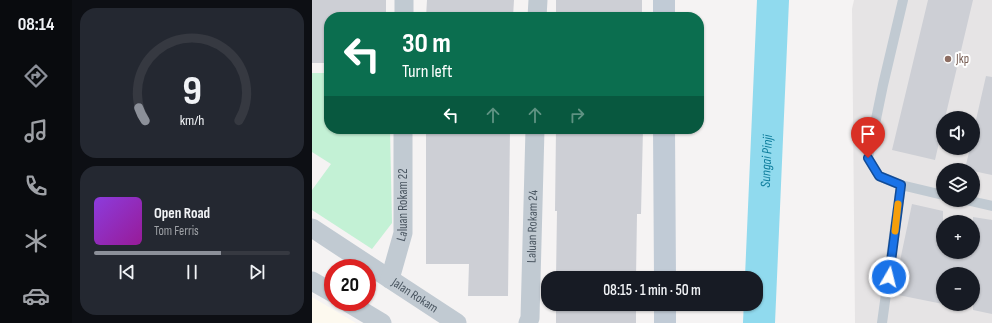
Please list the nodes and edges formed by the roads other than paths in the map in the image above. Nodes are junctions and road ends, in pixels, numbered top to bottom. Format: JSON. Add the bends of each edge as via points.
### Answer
{"nodes":[{"id":1,"x":404,"y":0,"type":"edge"},
{"id":2,"x":538,"y":0,"type":"edge"},
{"id":3,"x":664,"y":0,"type":"edge"},
{"id":4,"x":903,"y":0,"type":"edge"},
{"id":5,"x":404,"y":12,"type":"edge"},
{"id":6,"x":538,"y":12,"type":"edge"},
{"id":7,"x":664,"y":12,"type":"edge"},
{"id":8,"x":403,"y":134,"type":"edge"},
{"id":9,"x":535,"y":134,"type":"edge"},
{"id":10,"x":664,"y":134,"type":"edge"},
{"id":11,"x":901,"y":185,"type":"junction"},
{"id":12,"x":936,"y":193,"type":"edge"},
{"id":13,"x":980,"y":203,"type":"edge"},
{"id":14,"x":992,"y":206,"type":"edge"},
{"id":15,"x":312,"y":228,"type":"edge"},
{"id":16,"x":664,"y":271,"type":"edge"},
{"id":17,"x":390,"y":279,"type":"junction"},
{"id":18,"x":312,"y":281,"type":"edge"},
{"id":19,"x":324,"y":288,"type":"edge"},
{"id":20,"x":361,"y":311,"type":"edge"},
{"id":21,"x":665,"y":311,"type":"edge"},
{"id":22,"x":375,"y":321,"type":"edge"},
{"id":23,"x":457,"y":323,"type":"edge"},
{"id":24,"x":528,"y":323,"type":"edge"},
{"id":25,"x":665,"y":323,"type":"edge"},
{"id":26,"x":882,"y":323,"type":"edge"}],
"edges":[{"from":1,"to":5,"type":"street"},
{"from":2,"to":6,"type":"street"},
{"from":3,"to":7,"type":"main road"},
{"from":4,"to":11,"type":"lane","via":[[868,158],[879,176]]},
{"from":8,"to":17,"type":"street","name":"Laluan Rokam 22","via":[[403,234]]},
{"from":9,"to":24,"type":"street","name":"Laluan Rokam 24"},
{"from":10,"to":16,"type":"main road"},
{"from":11,"to":12,"type":"lane"},
{"from":11,"to":26,"type":"lane"},
{"from":13,"to":14,"type":"lane"},
{"from":15,"to":17,"type":"street","name":"Jalan Rokam"},
{"from":17,"to":23,"type":"street","name":"Jalan Rokam"},
{"from":18,"to":19,"type":"street"},
{"from":20,"to":22,"type":"street"},
{"from":21,"to":25,"type":"main road"}]}
